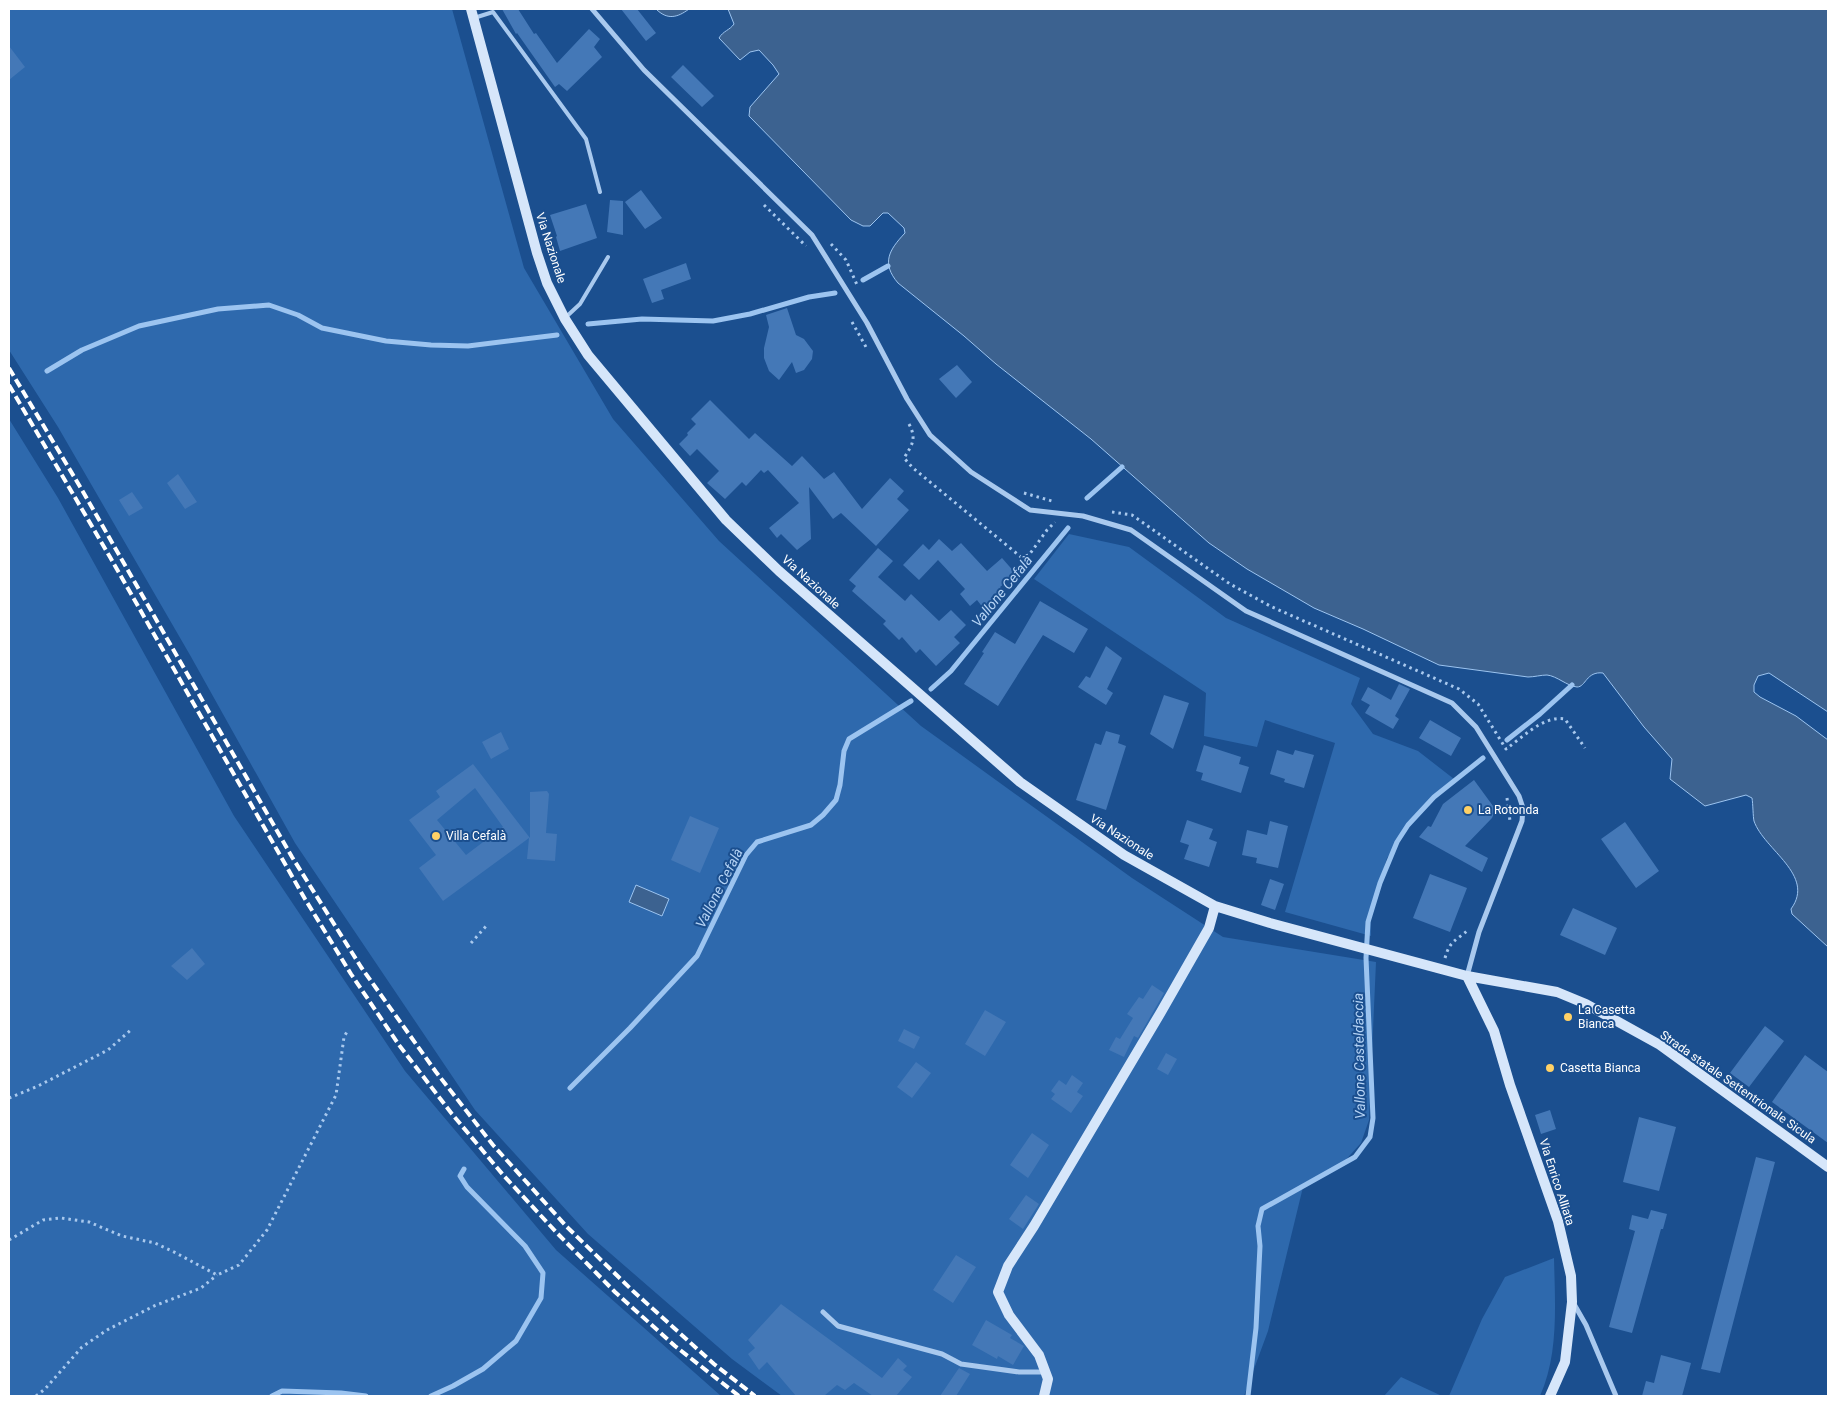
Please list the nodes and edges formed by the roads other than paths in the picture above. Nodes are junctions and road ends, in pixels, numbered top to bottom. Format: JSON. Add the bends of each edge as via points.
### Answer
{"nodes":[{"id":1,"x":592,"y":9,"type":"edge"},
{"id":2,"x":472,"y":14,"type":"edge"},
{"id":3,"x":600,"y":192,"type":"dead end"},
{"id":4,"x":608,"y":257,"type":"dead end"},
{"id":5,"x":565,"y":318,"type":"junction"},
{"id":6,"x":1215,"y":906,"type":"junction"},
{"id":7,"x":1376,"y":952,"type":"joint"},
{"id":8,"x":1468,"y":976,"type":"junction"},
{"id":9,"x":1828,"y":1167,"type":"edge"},
{"id":10,"x":1572,"y":1302,"type":"junction"},
{"id":11,"x":823,"y":1312,"type":"dead end"},
{"id":12,"x":1046,"y":1372,"type":"junction"},
{"id":13,"x":1044,"y":1396,"type":"edge"},
{"id":14,"x":1550,"y":1396,"type":"edge"},
{"id":15,"x":1616,"y":1396,"type":"edge"}],
"edges":[{"from":1,"to":8,"type":"street","via":[[644,70],[812,235],[867,323],[930,435],[971,472],[1030,510],[1083,516],[1131,530],[1246,612],[1452,702],[1476,727],[1519,796],[1523,808],[1522,821],[1479,932]]},
{"from":2,"to":3,"type":"lane","via":[[493,12],[586,139]]},
{"from":2,"to":5,"type":"main road","name":"Via Nazionale","via":[[537,252],[547,283]]},
{"from":4,"to":5,"type":"lane","via":[[580,304]]},
{"from":5,"to":6,"type":"main road","name":"Via Nazionale","via":[[588,354],[726,520],[779,571],[1020,782],[1124,855]]},
{"from":6,"to":7,"type":"main road","name":"Via Nazionale"},
{"from":6,"to":12,"type":"main road","via":[[1209,928],[1008,1266],[998,1292],[1009,1315],[1040,1356]]},
{"from":7,"to":8,"type":"main road","name":"Strada statale Settentrionale Sicula"},
{"from":8,"to":9,"type":"main road","name":"Strada statale Settentrionale Sicula","via":[[1557,992],[1586,1004],[1660,1045]]},
{"from":8,"to":10,"type":"main road","name":"Via Enrico Alliata","via":[[1494,1031],[1558,1221],[1571,1276]]},
{"from":10,"to":14,"type":"main road","via":[[1566,1362]]},
{"from":10,"to":15,"type":"street","name":"Via Enrico Alliata","via":[[1586,1325]]},
{"from":11,"to":12,"type":"street","via":[[838,1326],[942,1354],[961,1364],[1019,1372]]},
{"from":12,"to":13,"type":"main road","via":[[1048,1379]]}]}
